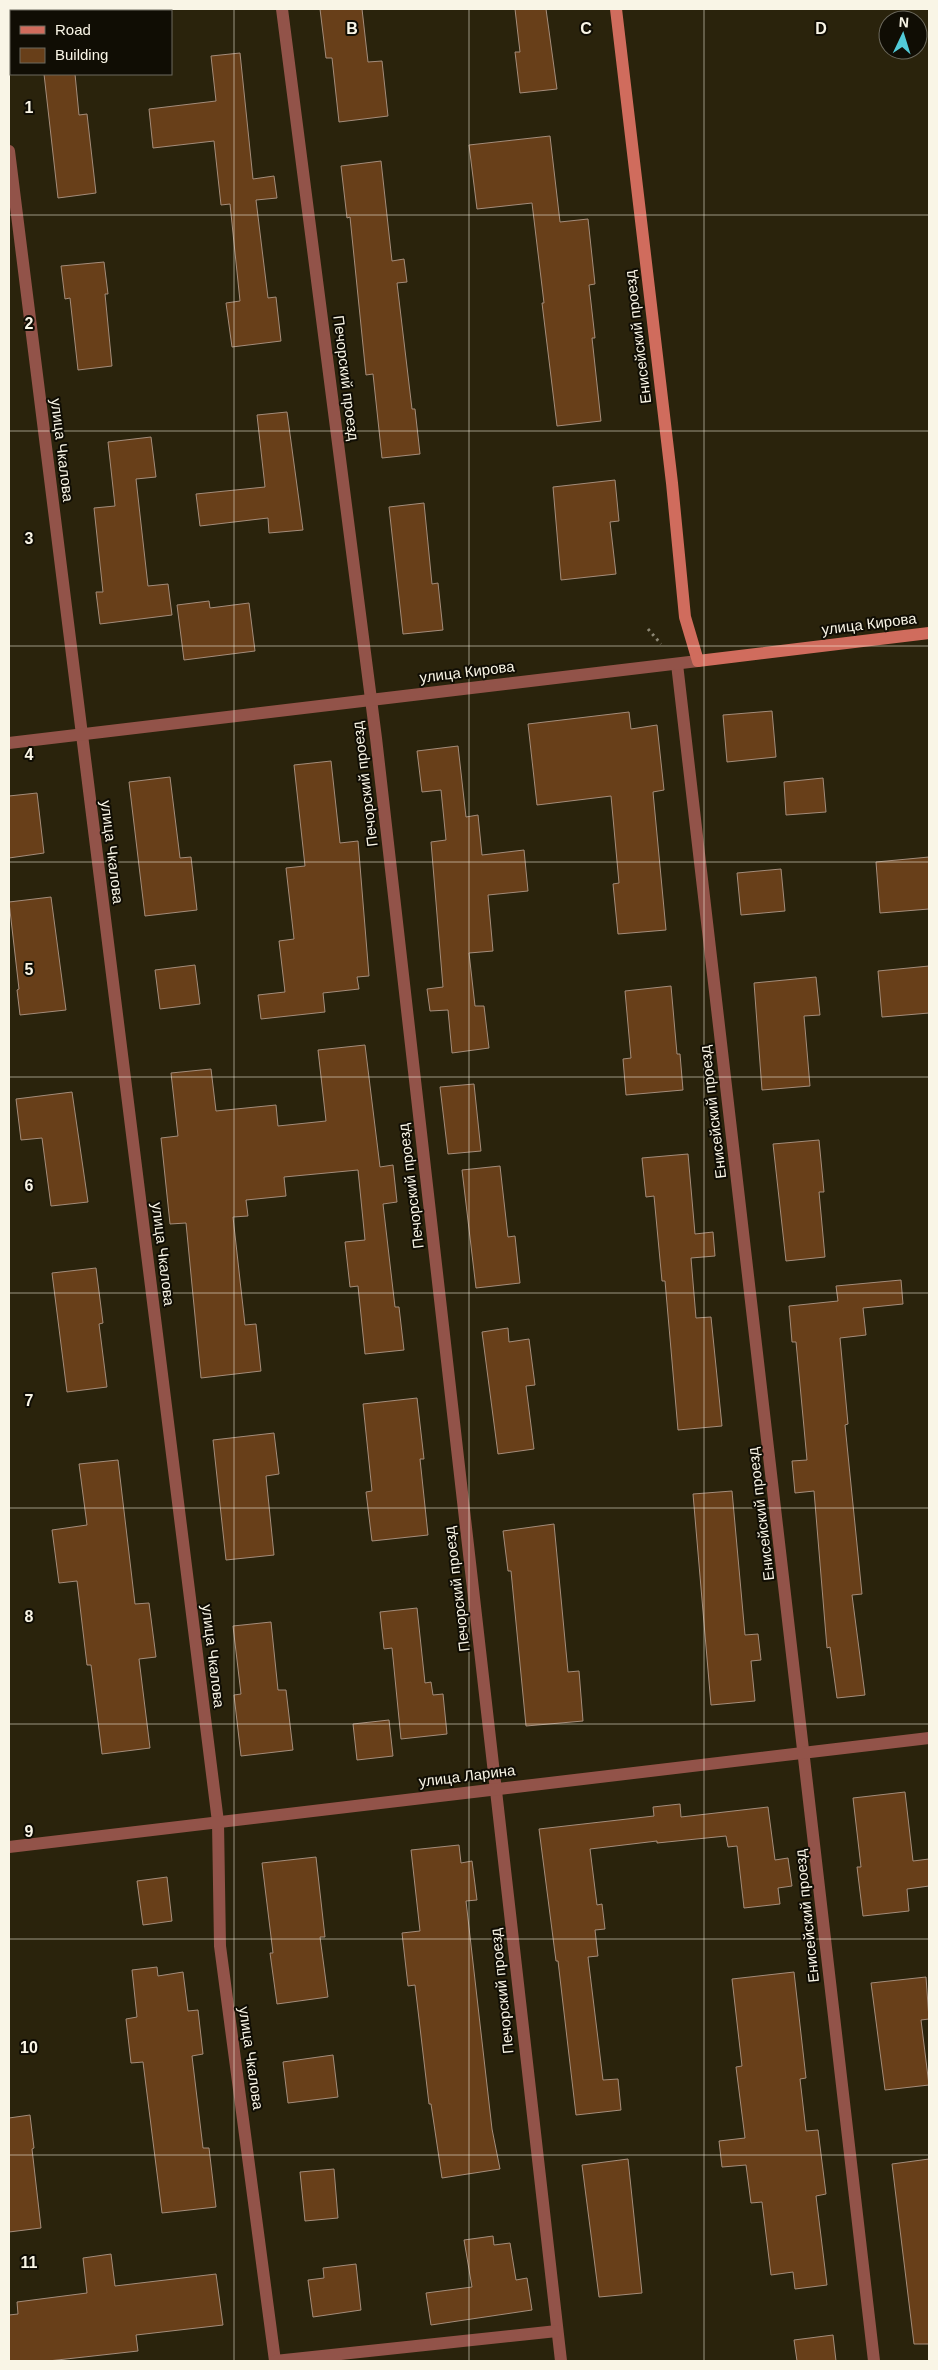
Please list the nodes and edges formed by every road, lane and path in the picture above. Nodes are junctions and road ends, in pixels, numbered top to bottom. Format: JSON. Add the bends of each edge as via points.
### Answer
{"nodes":[{"id":1,"x":282,"y":9,"type":"edge"},
{"id":2,"x":616,"y":9,"type":"edge"},
{"id":3,"x":9,"y":151,"type":"edge"},
{"id":4,"x":929,"y":633,"type":"edge"},
{"id":5,"x":698,"y":661,"type":"junction"},
{"id":6,"x":677,"y":664,"type":"junction"},
{"id":7,"x":371,"y":700,"type":"junction"},
{"id":8,"x":80,"y":734,"type":"junction"},
{"id":9,"x":9,"y":743,"type":"edge"},
{"id":10,"x":929,"y":1738,"type":"edge"},
{"id":11,"x":805,"y":1752,"type":"junction"},
{"id":12,"x":496,"y":1789,"type":"junction"},
{"id":13,"x":218,"y":1822,"type":"junction"},
{"id":14,"x":9,"y":1847,"type":"edge"},
{"id":15,"x":557,"y":2331,"type":"junction"},
{"id":16,"x":275,"y":2361,"type":"edge"},
{"id":17,"x":561,"y":2361,"type":"edge"},
{"id":18,"x":874,"y":2361,"type":"edge"}],
"edges":[{"from":1,"to":7,"type":"street","name":"Печорский проезд"},
{"from":2,"to":5,"type":"main road","name":"Енисейский проезд","via":[[672,483],[684,617]]},
{"from":3,"to":8,"type":"street","name":"улица Чкалова"},
{"from":4,"to":5,"type":"main road","name":"улица Кирова"},
{"from":5,"to":6,"type":"street","name":"улица Кирова"},
{"from":6,"to":7,"type":"street","name":"улица Кирова"},
{"from":6,"to":11,"type":"street","name":"Енисейский проезд"},
{"from":7,"to":8,"type":"street","name":"улица Кирова"},
{"from":7,"to":12,"type":"street","name":"Печорский проезд"},
{"from":8,"to":9,"type":"street","name":"улица Кирова"},
{"from":8,"to":13,"type":"street","name":"улица Чкалова"},
{"from":10,"to":11,"type":"street","name":"улица Ларина"},
{"from":11,"to":12,"type":"street","name":"улица Ларина"},
{"from":11,"to":18,"type":"street","name":"Енисейский проезд"},
{"from":12,"to":13,"type":"street","name":"улица Ларина"},
{"from":12,"to":15,"type":"street","name":"Печорский проезд"},
{"from":13,"to":14,"type":"street","name":"улица Ларина"},
{"from":13,"to":16,"type":"street","name":"улица Чкалова","via":[[220,1946]]},
{"from":15,"to":16,"type":"street"},
{"from":15,"to":17,"type":"street","name":"Печорский проезд"}]}
